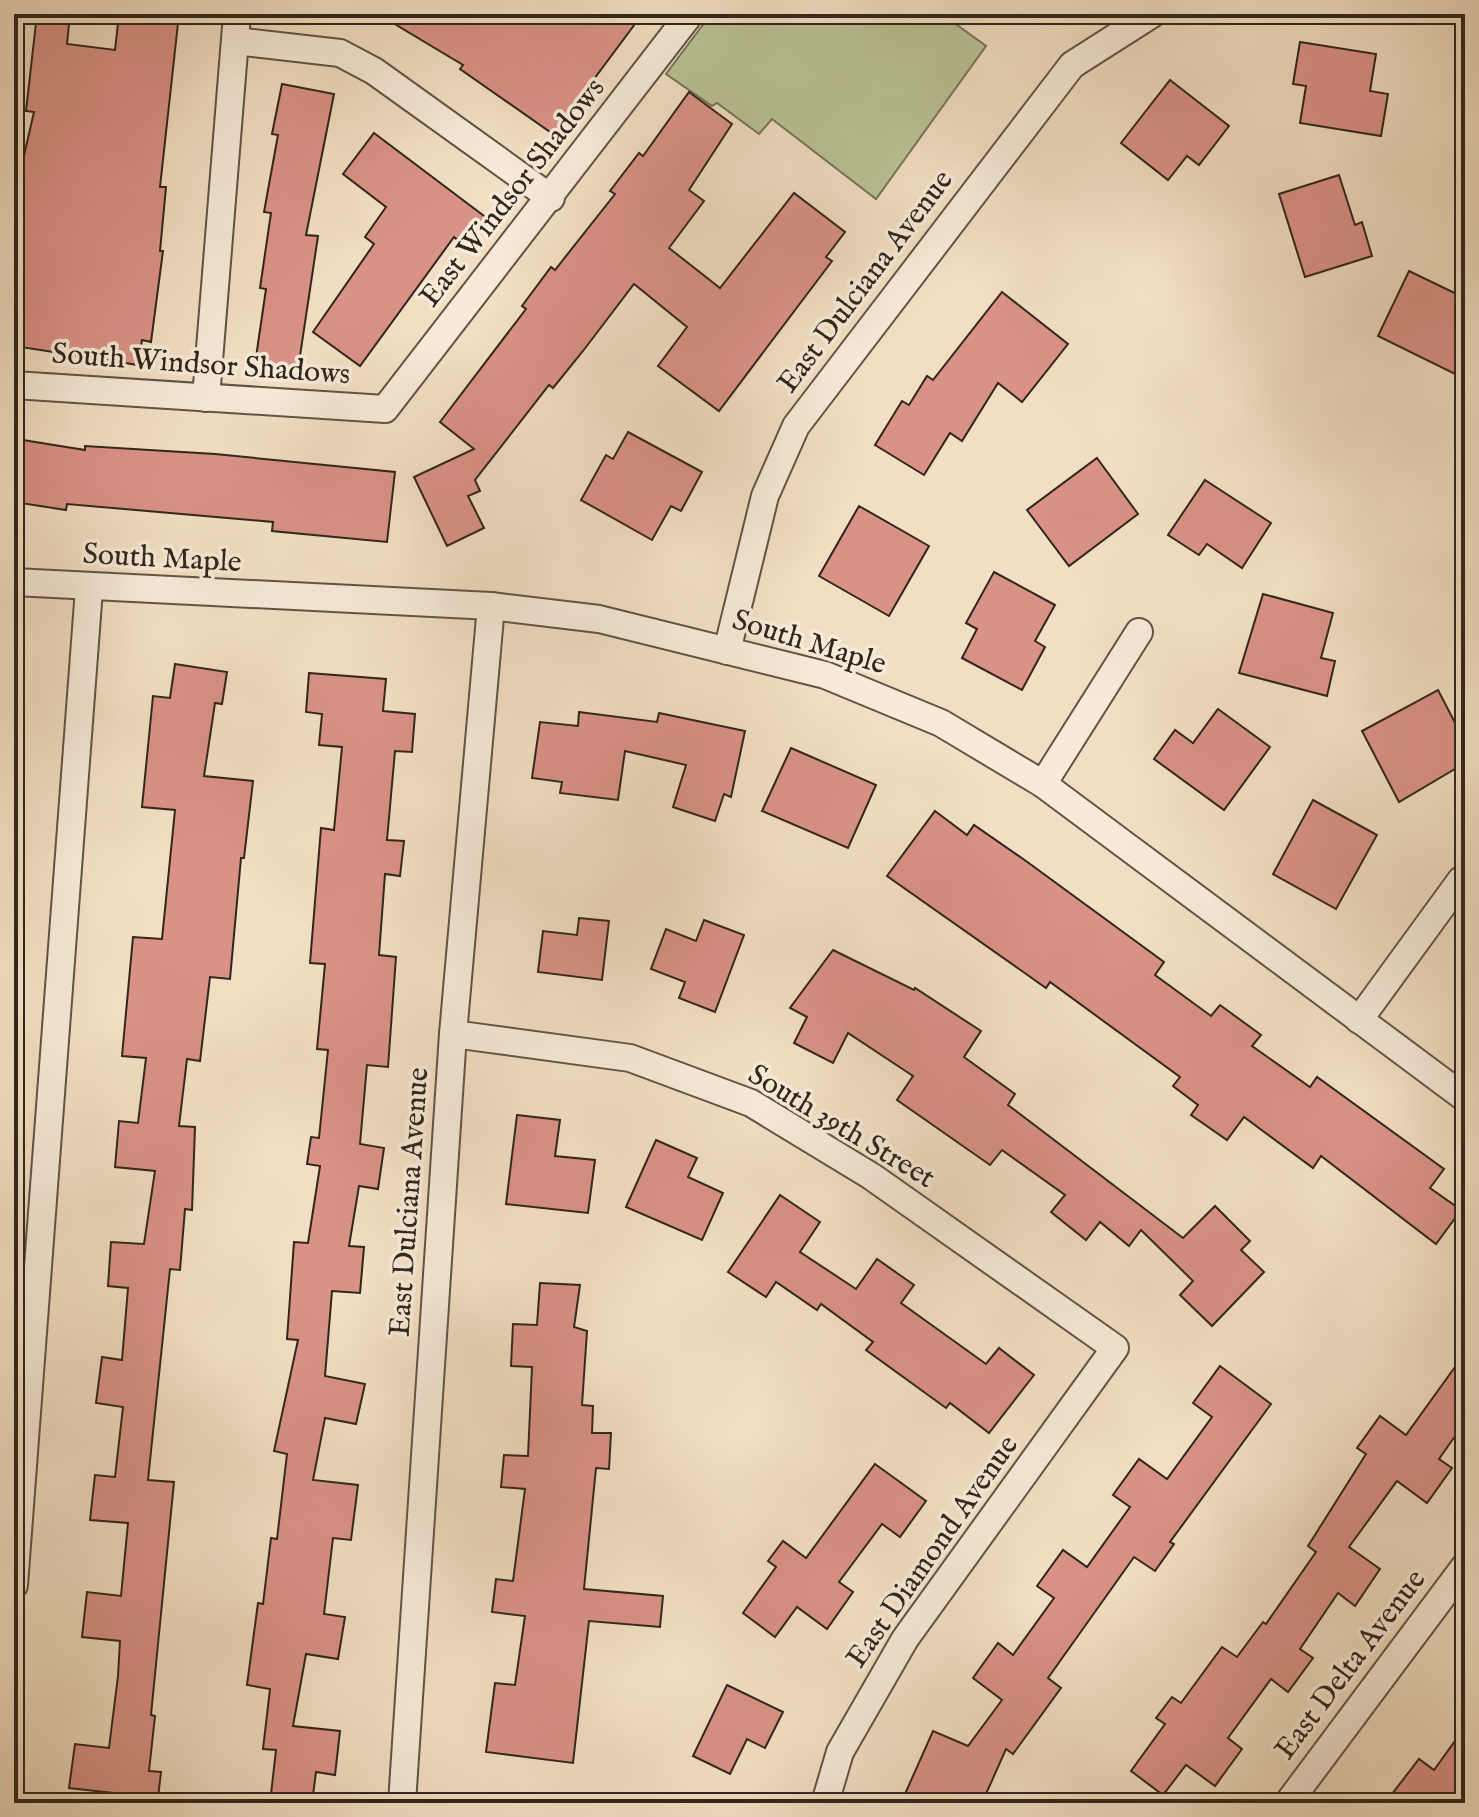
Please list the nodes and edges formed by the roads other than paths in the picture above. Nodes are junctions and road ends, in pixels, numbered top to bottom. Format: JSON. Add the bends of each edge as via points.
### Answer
{"nodes":[{"id":1,"x":237,"y":14,"type":"edge"},
{"id":2,"x":690,"y":14,"type":"edge"},
{"id":3,"x":1152,"y":14,"type":"edge"},
{"id":4,"x":236,"y":41,"type":"junction"},
{"id":5,"x":551,"y":198,"type":"junction"},
{"id":6,"x":14,"y":385,"type":"edge"},
{"id":7,"x":206,"y":398,"type":"junction"},
{"id":8,"x":385,"y":409,"type":"joint"},
{"id":9,"x":14,"y":582,"type":"edge"},
{"id":10,"x":89,"y":589,"type":"junction"},
{"id":11,"x":491,"y":606,"type":"junction"},
{"id":12,"x":1139,"y":632,"type":"dead end"},
{"id":13,"x":727,"y":651,"type":"junction"},
{"id":14,"x":1043,"y":784,"type":"junction"},
{"id":15,"x":1461,"y":880,"type":"dead end"},
{"id":16,"x":1359,"y":1020,"type":"junction"},
{"id":17,"x":453,"y":1034,"type":"junction"},
{"id":18,"x":1465,"y":1098,"type":"edge"},
{"id":19,"x":1115,"y":1348,"type":"joint"},
{"id":20,"x":19,"y":1444,"type":"edge"},
{"id":21,"x":1465,"y":1566,"type":"edge"},
{"id":22,"x":14,"y":1585,"type":"edge"},
{"id":23,"x":402,"y":1803,"type":"edge"},
{"id":24,"x":825,"y":1803,"type":"edge"},
{"id":25,"x":1288,"y":1803,"type":"edge"}],
"edges":[{"from":1,"to":4,"type":"street"},
{"from":2,"to":5,"type":"street","name":"East Windsor Shadows"},
{"from":3,"to":13,"type":"street","name":"East Dulciana Avenue","via":[[1072,65],[796,426],[765,496]]},
{"from":4,"to":5,"type":"street","via":[[340,53],[374,71]]},
{"from":4,"to":7,"type":"street"},
{"from":5,"to":8,"type":"street","name":"East Windsor Shadows"},
{"from":6,"to":7,"type":"street","name":"South Windsor Shadows"},
{"from":7,"to":8,"type":"street","name":"South Windsor Shadows"},
{"from":9,"to":10,"type":"street","name":"South Maple"},
{"from":10,"to":11,"type":"street","name":"South Maple"},
{"from":10,"to":20,"type":"street"},
{"from":11,"to":13,"type":"street","name":"South Maple","via":[[599,619]]},
{"from":11,"to":17,"type":"street","name":"East Dulciana Avenue"},
{"from":12,"to":14,"type":"street"},
{"from":13,"to":14,"type":"street","name":"South Maple","via":[[825,675],[941,723]]},
{"from":14,"to":16,"type":"street","name":"South Maple"},
{"from":15,"to":16,"type":"street"},
{"from":16,"to":18,"type":"street","name":"South Maple"},
{"from":17,"to":19,"type":"street","name":"South 39th Street","via":[[630,1058],[751,1103],[871,1176]]},
{"from":17,"to":23,"type":"street","name":"East Dulciana Avenue"},
{"from":19,"to":24,"type":"street","name":"East Diamond Avenue","via":[[905,1639],[840,1752]]},
{"from":20,"to":22,"type":"street"},
{"from":21,"to":25,"type":"street","name":"East Delta Avenue"}]}
